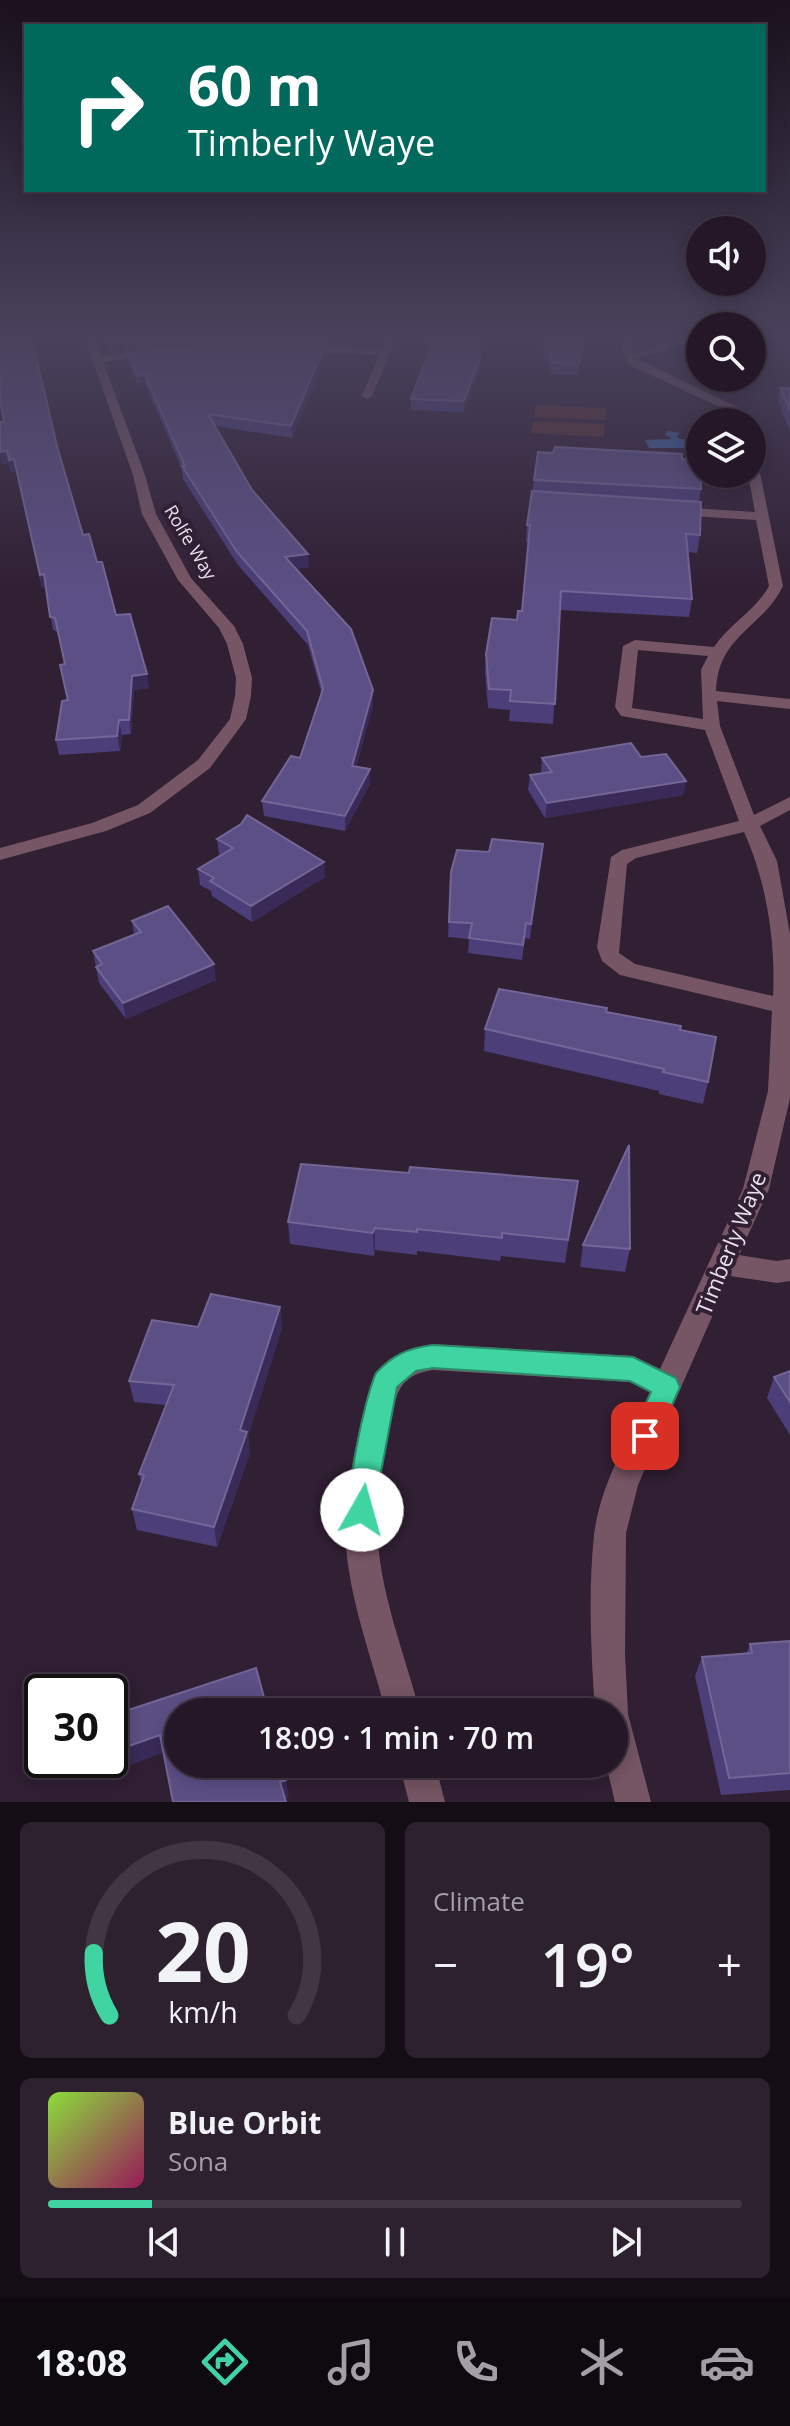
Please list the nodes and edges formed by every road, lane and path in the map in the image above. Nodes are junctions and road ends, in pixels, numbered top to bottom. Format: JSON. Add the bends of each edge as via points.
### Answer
{"nodes":[{"id":1,"x":120,"y":423,"type":"edge"},
{"id":2,"x":757,"y":488,"type":"edge"},
{"id":3,"x":657,"y":510,"type":"edge"},
{"id":4,"x":763,"y":516,"type":"junction"},
{"id":5,"x":718,"y":652,"type":"junction"},
{"id":6,"x":708,"y":695,"type":"junction"},
{"id":7,"x":790,"y":704,"type":"edge"},
{"id":8,"x":712,"y":726,"type":"junction"},
{"id":9,"x":790,"y":802,"type":"edge"},
{"id":10,"x":749,"y":824,"type":"junction"},
{"id":11,"x":0,"y":854,"type":"edge"},
{"id":12,"x":783,"y":926,"type":"edge"},
{"id":13,"x":785,"y":1006,"type":"junction"},
{"id":14,"x":724,"y":1264,"type":"junction"},
{"id":15,"x":790,"y":1270,"type":"edge"},
{"id":16,"x":667,"y":1387,"type":"junction"},
{"id":17,"x":399,"y":1698,"type":"edge"},
{"id":18,"x":611,"y":1698,"type":"edge"},
{"id":19,"x":421,"y":1778,"type":"edge"},
{"id":20,"x":627,"y":1778,"type":"edge"},
{"id":21,"x":427,"y":1802,"type":"edge"},
{"id":22,"x":633,"y":1802,"type":"edge"}],
"edges":[{"from":1,"to":11,"type":"street","name":"Rolfe Way","via":[[149,514],[185,580],[235,644],[244,678],[238,719],[204,764],[144,809]]},
{"from":2,"to":4,"type":"street","name":"Timberly Waye"},
{"from":3,"to":4,"type":"street"},
{"from":4,"to":5,"type":"street","name":"Timberly Waye","via":[[776,586]]},
{"from":5,"to":6,"type":"street","name":"Timberly Waye","via":[[709,670]]},
{"from":5,"to":8,"type":"street","via":[[635,645],[628,649],[623,707],[627,712]]},
{"from":6,"to":7,"type":"street"},
{"from":6,"to":8,"type":"street","name":"Timberly Waye"},
{"from":8,"to":10,"type":"street","name":"Timberly Waye"},
{"from":9,"to":10,"type":"street"},
{"from":10,"to":12,"type":"street","name":"Timberly Waye","via":[[767,861]]},
{"from":10,"to":13,"type":"street","via":[[618,861],[609,956],[628,970]]},
{"from":12,"to":13,"type":"street","name":"Timberly Waye"},
{"from":13,"to":14,"type":"street","name":"Timberly Waye","via":[[780,1091],[756,1189]]},
{"from":14,"to":15,"type":"street"},
{"from":14,"to":16,"type":"street","name":"Timberly Waye"},
{"from":16,"to":17,"type":"street","via":[[633,1369],[433,1357],[397,1368],[385,1382],[363,1490],[361,1530]]},
{"from":16,"to":18,"type":"street","name":"Timberly Waye","via":[[623,1484],[610,1533]]},
{"from":19,"to":21,"type":"street"},
{"from":20,"to":22,"type":"street"}]}
